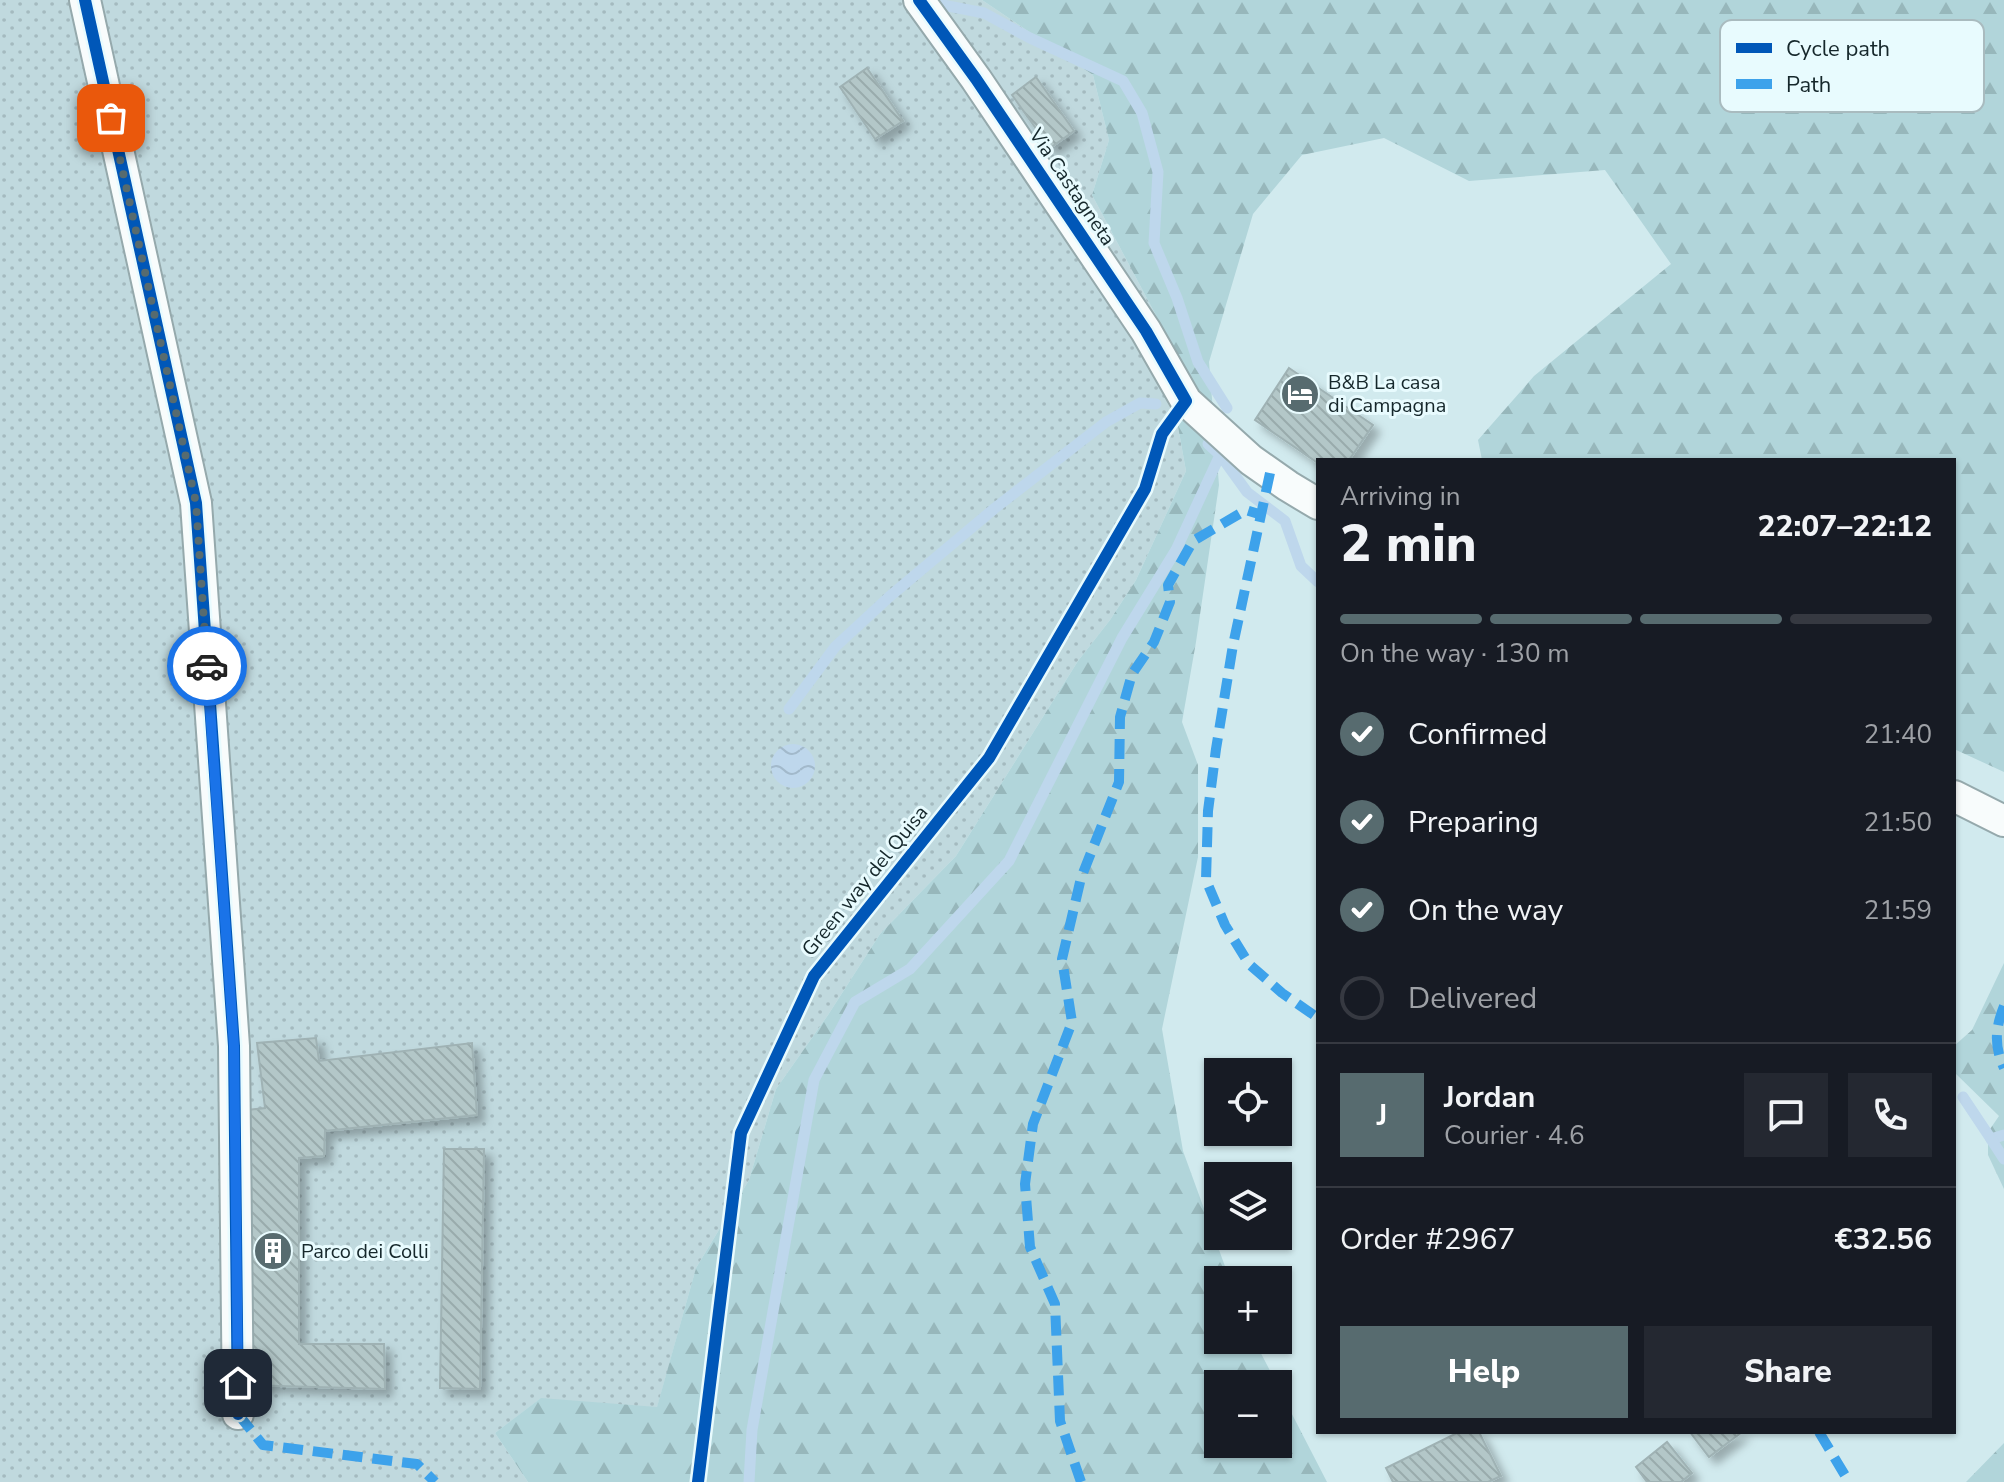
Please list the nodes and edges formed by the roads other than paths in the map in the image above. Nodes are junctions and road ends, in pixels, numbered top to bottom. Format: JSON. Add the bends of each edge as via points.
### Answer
{"nodes":[{"id":1,"x":85,"y":0,"type":"edge"},
{"id":2,"x":919,"y":0,"type":"edge"},
{"id":3,"x":1316,"y":503,"type":"edge"},
{"id":4,"x":1956,"y":797,"type":"edge"},
{"id":5,"x":2004,"y":821,"type":"edge"},
{"id":6,"x":238,"y":1414,"type":"dead end"}],
"edges":[{"from":1,"to":6,"type":"street","via":[[196,503],[234,1046]]},
{"from":2,"to":3,"type":"street","name":"Via Castagneta","via":[[1146,331],[1186,401],[1251,460]]},
{"from":4,"to":5,"type":"street"}]}
